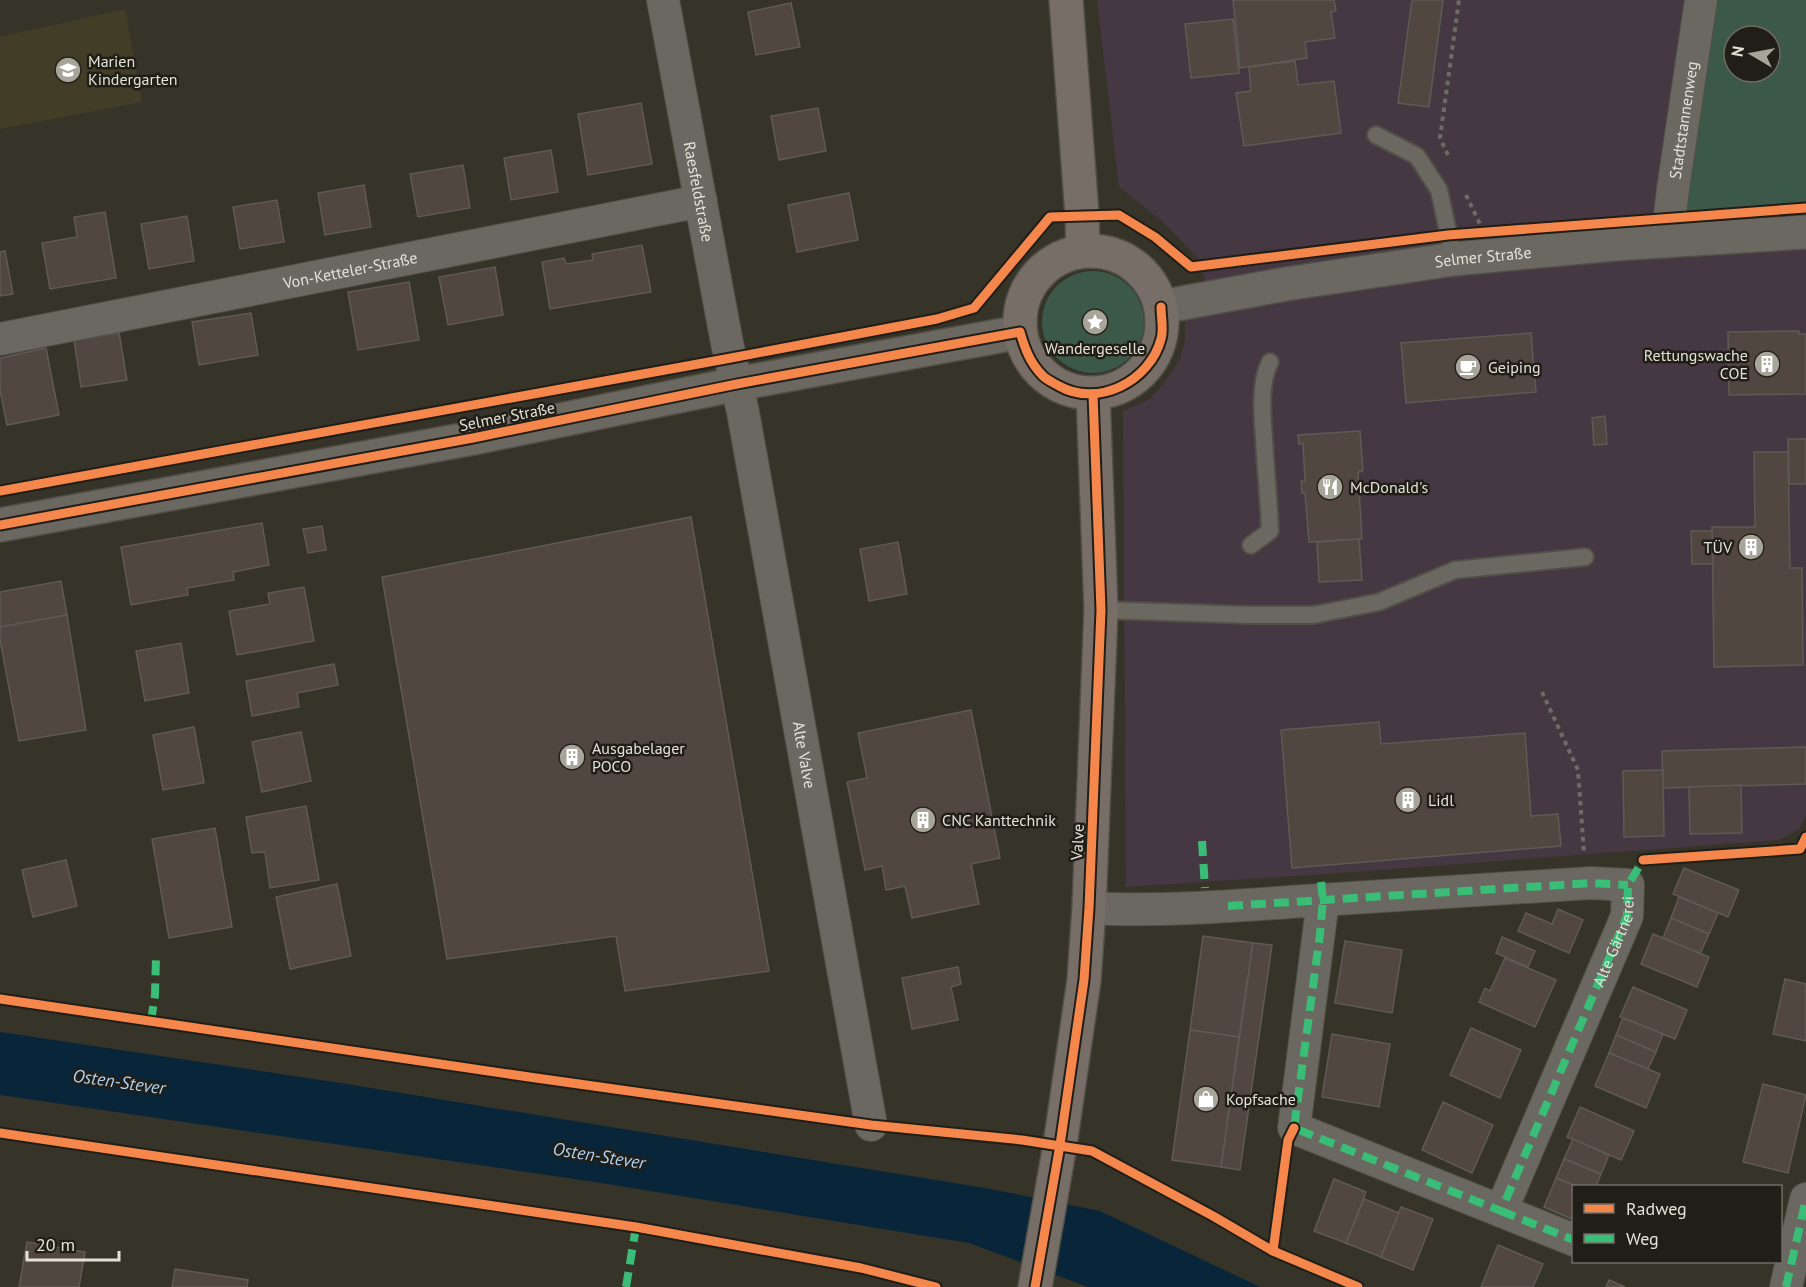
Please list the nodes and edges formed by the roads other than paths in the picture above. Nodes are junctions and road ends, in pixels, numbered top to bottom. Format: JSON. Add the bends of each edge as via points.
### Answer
{"nodes":[{"id":1,"x":663,"y":0,"type":"edge"},
{"id":2,"x":1066,"y":0,"type":"edge"},
{"id":3,"x":1701,"y":0,"type":"edge"},
{"id":4,"x":1376,"y":135,"type":"dead end"},
{"id":5,"x":701,"y":201,"type":"junction"},
{"id":6,"x":1806,"y":232,"type":"edge"},
{"id":7,"x":1667,"y":241,"type":"junction"},
{"id":8,"x":1083,"y":250,"type":"junction"},
{"id":9,"x":1454,"y":259,"type":"junction"},
{"id":10,"x":1161,"y":307,"type":"junction"},
{"id":11,"x":1020,"y":332,"type":"junction"},
{"id":12,"x":0,"y":339,"type":"edge"},
{"id":13,"x":1270,"y":362,"type":"dead end"},
{"id":14,"x":736,"y":384,"type":"junction"},
{"id":15,"x":1093,"y":394,"type":"junction"},
{"id":16,"x":0,"y":525,"type":"edge"},
{"id":17,"x":1251,"y":545,"type":"dead end"},
{"id":18,"x":1586,"y":557,"type":"dead end"},
{"id":19,"x":1101,"y":610,"type":"junction"},
{"id":20,"x":1323,"y":900,"type":"junction"},
{"id":21,"x":1089,"y":908,"type":"junction"},
{"id":22,"x":871,"y":1125,"type":"dead end"},
{"id":23,"x":1806,"y":1199,"type":"edge"},
{"id":24,"x":1501,"y":1210,"type":"junction"},
{"id":25,"x":1572,"y":1239,"type":"edge"},
{"id":26,"x":1035,"y":1287,"type":"edge"},
{"id":27,"x":1786,"y":1287,"type":"edge"}],
"edges":[{"from":1,"to":5,"type":"street","name":"Raesfeldstraße"},
{"from":2,"to":8,"type":"main road"},
{"from":3,"to":7,"type":"street","name":"Stadtstannenweg"},
{"from":4,"to":9,"type":"lane","via":[[1417,156],[1439,190]]},
{"from":5,"to":12,"type":"street","name":"Von-Ketteler-Straße"},
{"from":5,"to":14,"type":"street","name":"Raesfeldstraße"},
{"from":6,"to":7,"type":"street","name":"Selmer Straße"},
{"from":7,"to":9,"type":"street","name":"Selmer Straße"},
{"from":8,"to":10,"type":"main road","via":[[1109,252],[1133,263],[1152,282]]},
{"from":8,"to":11,"type":"main road","via":[[1056,259],[1034,278],[1022,303]]},
{"from":9,"to":10,"type":"street","name":"Selmer Straße"},
{"from":10,"to":15,"type":"main road","via":[[1161,338],[1148,367],[1124,387]]},
{"from":11,"to":14,"type":"street","name":"Selmer Straße"},
{"from":11,"to":15,"type":"main road","via":[[1028,357],[1044,377],[1067,390]]},
{"from":13,"to":17,"type":"lane","via":[[1263,384],[1270,531]]},
{"from":14,"to":16,"type":"street","name":"Selmer Straße","via":[[473,438]]},
{"from":14,"to":22,"type":"street","name":"Alte Valve"},
{"from":15,"to":19,"type":"main road","name":"Valve"},
{"from":18,"to":19,"type":"lane","via":[[1455,570],[1379,602],[1313,615]]},
{"from":19,"to":21,"type":"main road","name":"Valve"},
{"from":20,"to":21,"type":"street","name":"Alte Gärtnerei","via":[[1126,910]]},
{"from":20,"to":24,"type":"street","via":[[1294,1128]]},
{"from":20,"to":24,"type":"street","name":"Alte Gärtnerei","via":[[1591,883],[1628,885],[1627,916]]},
{"from":21,"to":26,"type":"main road","name":"Valve","via":[[1084,980]]},
{"from":23,"to":27,"type":"street"},
{"from":24,"to":25,"type":"street"}]}
